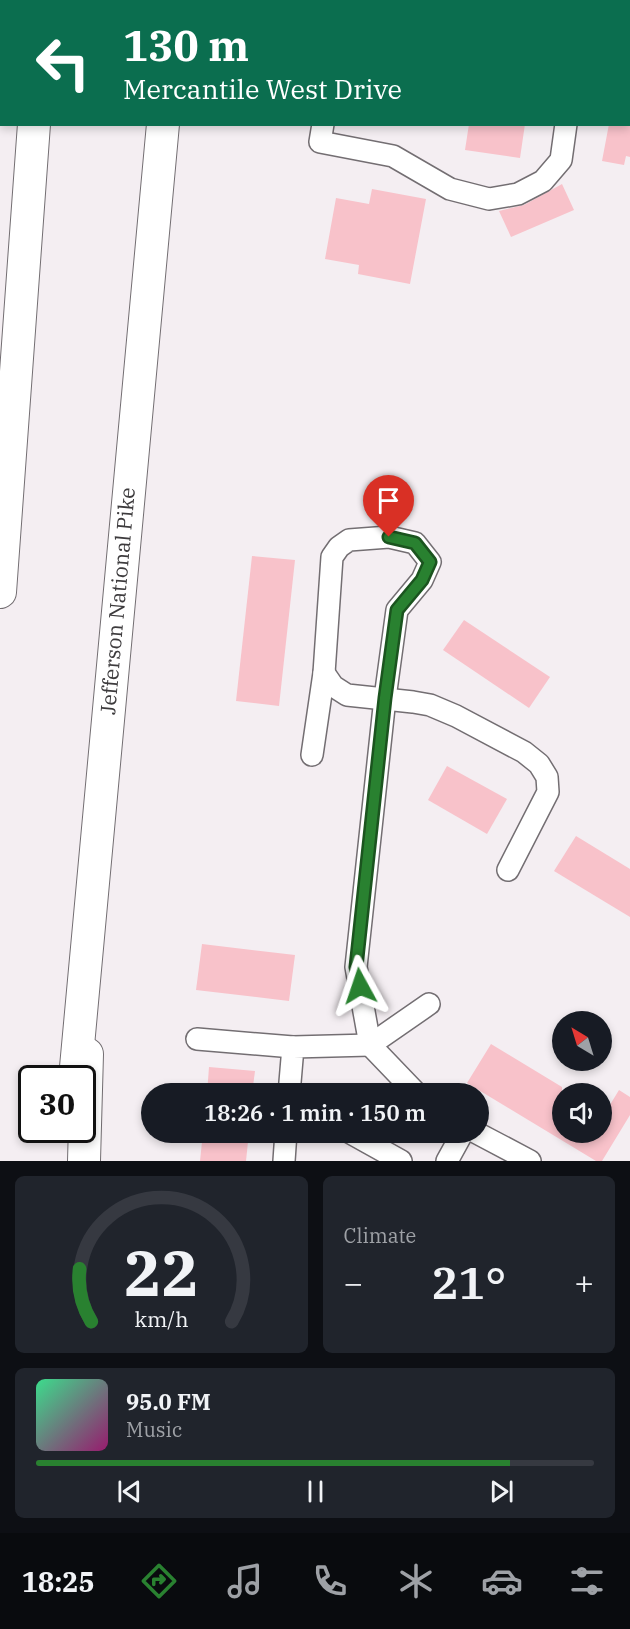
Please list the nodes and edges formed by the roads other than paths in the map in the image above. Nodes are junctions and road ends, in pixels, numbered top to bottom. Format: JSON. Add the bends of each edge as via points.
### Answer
{"nodes":[{"id":1,"x":34,"y":126,"type":"edge"},
{"id":2,"x":163,"y":126,"type":"edge"},
{"id":3,"x":566,"y":126,"type":"edge"},
{"id":4,"x":322,"y":133,"type":"edge"},
{"id":5,"x":0,"y":592,"type":"edge"},
{"id":6,"x":324,"y":673,"type":"junction"},
{"id":7,"x":385,"y":698,"type":"junction"},
{"id":8,"x":312,"y":755,"type":"dead end"},
{"id":9,"x":508,"y":870,"type":"dead end"},
{"id":10,"x":90,"y":907,"type":"junction"},
{"id":11,"x":429,"y":1004,"type":"dead end"},
{"id":12,"x":197,"y":1039,"type":"dead end"},
{"id":13,"x":370,"y":1045,"type":"junction"},
{"id":14,"x":293,"y":1047,"type":"junction"},
{"id":15,"x":76,"y":1065,"type":"edge"},
{"id":16,"x":291,"y":1083,"type":"edge"},
{"id":17,"x":406,"y":1083,"type":"edge"},
{"id":18,"x":489,"y":1139,"type":"edge"},
{"id":19,"x":70,"y":1143,"type":"edge"},
{"id":20,"x":285,"y":1143,"type":"edge"},
{"id":21,"x":369,"y":1143,"type":"edge"},
{"id":22,"x":457,"y":1143,"type":"edge"},
{"id":23,"x":68,"y":1161,"type":"edge"},
{"id":24,"x":84,"y":1161,"type":"edge"},
{"id":25,"x":284,"y":1161,"type":"edge"},
{"id":26,"x":401,"y":1161,"type":"edge"},
{"id":27,"x":447,"y":1161,"type":"edge"},
{"id":28,"x":530,"y":1161,"type":"edge"}],
"edges":[{"from":1,"to":5,"type":"highway"},
{"from":2,"to":10,"type":"highway","name":"Jefferson National Pike"},
{"from":3,"to":4,"type":"street","via":[[561,160],[543,181],[518,194],[489,199],[450,189],[393,156]]},
{"from":6,"to":7,"type":"street","via":[[333,686],[347,694]]},
{"from":6,"to":7,"type":"street","via":[[332,557],[339,547],[349,540],[389,537],[415,543],[430,562],[422,580],[397,610]]},
{"from":6,"to":8,"type":"street"},
{"from":7,"to":9,"type":"street","via":[[430,705],[456,716],[539,764],[547,777],[548,792]]},
{"from":7,"to":13,"type":"street","via":[[356,967]]},
{"from":10,"to":15,"type":"highway","name":"Jefferson National Pike"},
{"from":10,"to":24,"type":"highway"},
{"from":11,"to":13,"type":"street"},
{"from":12,"to":14,"type":"street"},
{"from":13,"to":14,"type":"street"},
{"from":13,"to":17,"type":"street"},
{"from":14,"to":16,"type":"street"},
{"from":18,"to":28,"type":"street"},
{"from":19,"to":23,"type":"highway"},
{"from":20,"to":25,"type":"street"},
{"from":21,"to":26,"type":"street"},
{"from":22,"to":27,"type":"street"}]}
